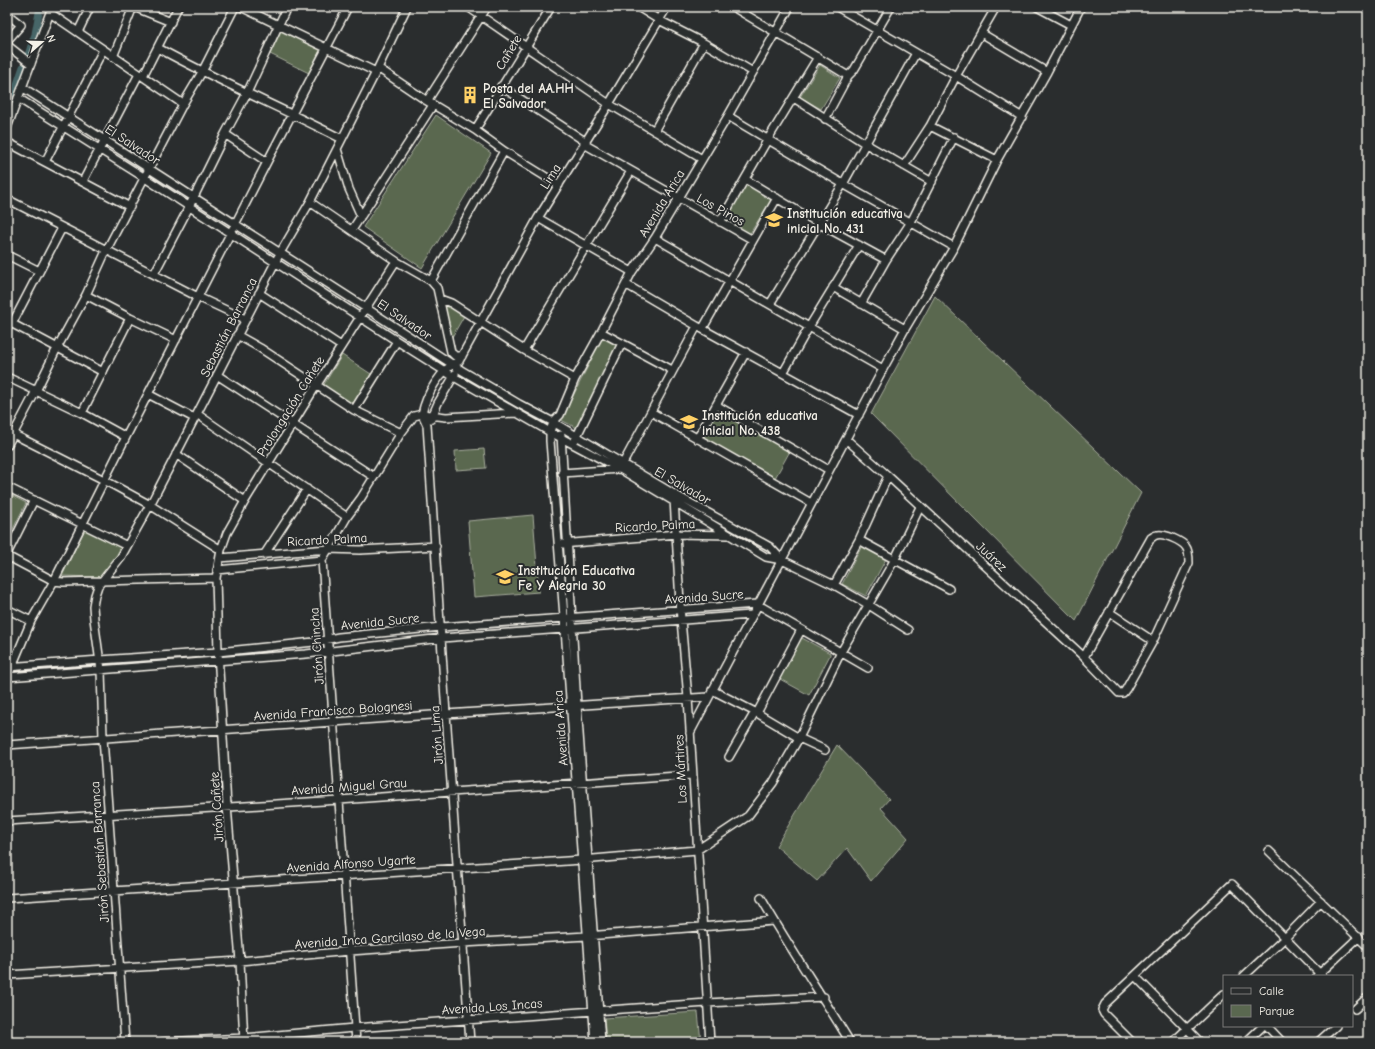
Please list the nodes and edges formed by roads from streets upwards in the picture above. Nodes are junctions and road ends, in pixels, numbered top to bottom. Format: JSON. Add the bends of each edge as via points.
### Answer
{"nodes":[{"id":1,"x":90,"y":7,"type":"edge"},
{"id":2,"x":133,"y":7,"type":"edge"},
{"id":3,"x":178,"y":7,"type":"edge"},
{"id":4,"x":235,"y":7,"type":"edge"},
{"id":5,"x":241,"y":7,"type":"edge"},
{"id":6,"x":287,"y":7,"type":"edge"},
{"id":7,"x":407,"y":7,"type":"edge"},
{"id":8,"x":468,"y":7,"type":"edge"},
{"id":9,"x":487,"y":7,"type":"edge"},
{"id":10,"x":551,"y":7,"type":"edge"},
{"id":11,"x":638,"y":7,"type":"edge"},
{"id":12,"x":667,"y":7,"type":"edge"},
{"id":13,"x":733,"y":7,"type":"edge"},
{"id":14,"x":790,"y":7,"type":"edge"},
{"id":15,"x":837,"y":7,"type":"edge"},
{"id":16,"x":891,"y":7,"type":"edge"},
{"id":17,"x":996,"y":7,"type":"edge"},
{"id":18,"x":1037,"y":7,"type":"edge"},
{"id":19,"x":1081,"y":7,"type":"edge"},
{"id":20,"x":346,"y":8,"type":"edge"},
{"id":21,"x":51,"y":10,"type":"edge"},
{"id":22,"x":7,"y":14,"type":"edge"},
{"id":23,"x":482,"y":16,"type":"junction"},
{"id":24,"x":659,"y":20,"type":"junction"},
{"id":25,"x":171,"y":22,"type":"junction"},
{"id":26,"x":278,"y":25,"type":"junction"},
{"id":27,"x":1071,"y":25,"type":"junction"},
{"id":28,"x":877,"y":31,"type":"junction"},
{"id":29,"x":78,"y":32,"type":"junction"},
{"id":30,"x":775,"y":33,"type":"junction"},
{"id":31,"x":981,"y":33,"type":"junction"},
{"id":32,"x":7,"y":41,"type":"edge"},
{"id":33,"x":704,"y":43,"type":"junction"},
{"id":34,"x":7,"y":45,"type":"edge"},
{"id":35,"x":525,"y":47,"type":"junction"},
{"id":36,"x":158,"y":48,"type":"junction"},
{"id":37,"x":327,"y":48,"type":"junction"},
{"id":38,"x":103,"y":50,"type":"junction"},
{"id":39,"x":916,"y":53,"type":"junction"},
{"id":40,"x":113,"y":56,"type":"junction"},
{"id":41,"x":818,"y":57,"type":"junction"},
{"id":42,"x":30,"y":64,"type":"junction"},
{"id":43,"x":377,"y":70,"type":"junction"},
{"id":44,"x":202,"y":72,"type":"junction"},
{"id":45,"x":753,"y":72,"type":"junction"},
{"id":46,"x":1047,"y":72,"type":"junction"},
{"id":47,"x":141,"y":75,"type":"junction"},
{"id":48,"x":848,"y":76,"type":"junction"},
{"id":49,"x":956,"y":76,"type":"junction"},
{"id":50,"x":502,"y":86,"type":"junction"},
{"id":51,"x":22,"y":87,"type":"junction"},
{"id":52,"x":248,"y":93,"type":"junction"},
{"id":53,"x":18,"y":98,"type":"junction"},
{"id":54,"x":794,"y":98,"type":"junction"},
{"id":55,"x":430,"y":103,"type":"junction"},
{"id":56,"x":183,"y":104,"type":"junction"},
{"id":57,"x":609,"y":104,"type":"junction"},
{"id":58,"x":293,"y":114,"type":"junction"},
{"id":59,"x":728,"y":116,"type":"junction"},
{"id":60,"x":69,"y":117,"type":"junction"},
{"id":61,"x":1022,"y":117,"type":"junction"},
{"id":62,"x":825,"y":119,"type":"junction"},
{"id":63,"x":930,"y":126,"type":"junction"},
{"id":64,"x":63,"y":127,"type":"junction"},
{"id":65,"x":7,"y":128,"type":"edge"},
{"id":66,"x":475,"y":130,"type":"junction"},
{"id":67,"x":654,"y":131,"type":"junction"},
{"id":68,"x":225,"y":134,"type":"junction"},
{"id":69,"x":954,"y":137,"type":"junction"},
{"id":70,"x":768,"y":138,"type":"junction"},
{"id":71,"x":342,"y":139,"type":"junction"},
{"id":72,"x":105,"y":140,"type":"junction"},
{"id":73,"x":7,"y":142,"type":"edge"},
{"id":74,"x":585,"y":143,"type":"junction"},
{"id":75,"x":866,"y":144,"type":"junction"},
{"id":76,"x":100,"y":149,"type":"junction"},
{"id":77,"x":337,"y":149,"type":"junction"},
{"id":78,"x":504,"y":150,"type":"junction"},
{"id":79,"x":702,"y":159,"type":"junction"},
{"id":80,"x":997,"y":160,"type":"junction"},
{"id":81,"x":45,"y":162,"type":"junction"},
{"id":82,"x":267,"y":162,"type":"junction"},
{"id":83,"x":904,"y":166,"type":"junction"},
{"id":84,"x":149,"y":169,"type":"junction"},
{"id":85,"x":631,"y":171,"type":"junction"},
{"id":86,"x":145,"y":178,"type":"junction"},
{"id":87,"x":745,"y":179,"type":"junction"},
{"id":88,"x":83,"y":181,"type":"junction"},
{"id":89,"x":932,"y":182,"type":"junction"},
{"id":90,"x":843,"y":184,"type":"junction"},
{"id":91,"x":559,"y":185,"type":"junction"},
{"id":92,"x":194,"y":197,"type":"junction"},
{"id":93,"x":678,"y":198,"type":"junction"},
{"id":94,"x":777,"y":198,"type":"junction"},
{"id":95,"x":7,"y":200,"type":"edge"},
{"id":96,"x":310,"y":202,"type":"junction"},
{"id":97,"x":130,"y":206,"type":"junction"},
{"id":98,"x":189,"y":207,"type":"junction"},
{"id":99,"x":361,"y":216,"type":"junction"},
{"id":100,"x":538,"y":218,"type":"junction"},
{"id":101,"x":720,"y":222,"type":"junction"},
{"id":102,"x":818,"y":222,"type":"junction"},
{"id":103,"x":911,"y":222,"type":"junction"},
{"id":104,"x":236,"y":224,"type":"junction"},
{"id":105,"x":62,"y":228,"type":"junction"},
{"id":106,"x":352,"y":230,"type":"junction"},
{"id":107,"x":231,"y":233,"type":"junction"},
{"id":108,"x":655,"y":238,"type":"junction"},
{"id":109,"x":752,"y":240,"type":"junction"},
{"id":110,"x":859,"y":245,"type":"junction"},
{"id":111,"x":586,"y":246,"type":"junction"},
{"id":112,"x":954,"y":247,"type":"junction"},
{"id":113,"x":106,"y":251,"type":"junction"},
{"id":114,"x":280,"y":252,"type":"junction"},
{"id":115,"x":7,"y":255,"type":"edge"},
{"id":116,"x":886,"y":260,"type":"junction"},
{"id":117,"x":396,"y":261,"type":"junction"},
{"id":118,"x":275,"y":262,"type":"junction"},
{"id":119,"x":39,"y":271,"type":"junction"},
{"id":120,"x":632,"y":272,"type":"junction"},
{"id":121,"x":154,"y":274,"type":"junction"},
{"id":122,"x":730,"y":280,"type":"junction"},
{"id":123,"x":430,"y":281,"type":"junction"},
{"id":124,"x":627,"y":285,"type":"junction"},
{"id":125,"x":833,"y":287,"type":"junction"},
{"id":126,"x":259,"y":293,"type":"junction"},
{"id":127,"x":86,"y":295,"type":"junction"},
{"id":128,"x":198,"y":297,"type":"junction"},
{"id":129,"x":440,"y":299,"type":"junction"},
{"id":130,"x":770,"y":304,"type":"junction"},
{"id":131,"x":861,"y":304,"type":"junction"},
{"id":132,"x":366,"y":308,"type":"junction"},
{"id":133,"x":360,"y":317,"type":"junction"},
{"id":134,"x":130,"y":318,"type":"junction"},
{"id":135,"x":245,"y":319,"type":"junction"},
{"id":136,"x":480,"y":322,"type":"junction"},
{"id":137,"x":10,"y":323,"type":"edge"},
{"id":138,"x":700,"y":327,"type":"junction"},
{"id":139,"x":809,"y":327,"type":"junction"},
{"id":140,"x":905,"y":329,"type":"junction"},
{"id":141,"x":601,"y":332,"type":"junction"},
{"id":142,"x":237,"y":335,"type":"junction"},
{"id":143,"x":176,"y":340,"type":"junction"},
{"id":144,"x":397,"y":342,"type":"junction"},
{"id":145,"x":622,"y":343,"type":"junction"},
{"id":146,"x":341,"y":346,"type":"junction"},
{"id":147,"x":57,"y":348,"type":"junction"},
{"id":148,"x":524,"y":350,"type":"junction"},
{"id":149,"x":746,"y":352,"type":"junction"},
{"id":150,"x":460,"y":359,"type":"junction"},
{"id":151,"x":451,"y":364,"type":"junction"},
{"id":152,"x":459,"y":369,"type":"junction"},
{"id":153,"x":883,"y":369,"type":"junction"},
{"id":154,"x":672,"y":370,"type":"junction"},
{"id":155,"x":445,"y":371,"type":"junction"},
{"id":156,"x":103,"y":372,"type":"junction"},
{"id":157,"x":783,"y":373,"type":"junction"},
{"id":158,"x":217,"y":375,"type":"junction"},
{"id":159,"x":454,"y":377,"type":"junction"},
{"id":160,"x":7,"y":378,"type":"edge"},
{"id":161,"x":575,"y":379,"type":"junction"},
{"id":162,"x":316,"y":386,"type":"junction"},
{"id":163,"x":36,"y":392,"type":"junction"},
{"id":164,"x":148,"y":394,"type":"junction"},
{"id":165,"x":716,"y":406,"type":"junction"},
{"id":166,"x":354,"y":410,"type":"junction"},
{"id":167,"x":651,"y":412,"type":"junction"},
{"id":168,"x":82,"y":413,"type":"junction"},
{"id":169,"x":517,"y":413,"type":"junction"},
{"id":170,"x":422,"y":414,"type":"junction"},
{"id":171,"x":560,"y":415,"type":"junction"},
{"id":172,"x":859,"y":415,"type":"junction"},
{"id":173,"x":195,"y":416,"type":"junction"},
{"id":174,"x":433,"y":416,"type":"junction"},
{"id":175,"x":553,"y":422,"type":"junction"},
{"id":176,"x":293,"y":424,"type":"junction"},
{"id":177,"x":428,"y":425,"type":"junction"},
{"id":178,"x":562,"y":427,"type":"junction"},
{"id":179,"x":550,"y":432,"type":"junction"},
{"id":180,"x":10,"y":433,"type":"edge"},
{"id":181,"x":401,"y":433,"type":"junction"},
{"id":182,"x":577,"y":436,"type":"junction"},
{"id":183,"x":126,"y":437,"type":"junction"},
{"id":184,"x":560,"y":437,"type":"junction"},
{"id":185,"x":698,"y":439,"type":"junction"},
{"id":186,"x":846,"y":439,"type":"junction"},
{"id":187,"x":573,"y":444,"type":"junction"},
{"id":188,"x":7,"y":446,"type":"edge"},
{"id":189,"x":176,"y":454,"type":"junction"},
{"id":190,"x":269,"y":464,"type":"junction"},
{"id":191,"x":621,"y":466,"type":"junction"},
{"id":192,"x":829,"y":470,"type":"junction"},
{"id":193,"x":562,"y":473,"type":"junction"},
{"id":194,"x":888,"y":476,"type":"junction"},
{"id":195,"x":374,"y":477,"type":"junction"},
{"id":196,"x":104,"y":480,"type":"junction"},
{"id":197,"x":7,"y":487,"type":"edge"},
{"id":198,"x":307,"y":489,"type":"junction"},
{"id":199,"x":674,"y":494,"type":"junction"},
{"id":200,"x":34,"y":500,"type":"junction"},
{"id":201,"x":246,"y":500,"type":"junction"},
{"id":202,"x":675,"y":503,"type":"junction"},
{"id":203,"x":811,"y":503,"type":"junction"},
{"id":204,"x":150,"y":505,"type":"junction"},
{"id":205,"x":920,"y":507,"type":"junction"},
{"id":206,"x":347,"y":517,"type":"junction"},
{"id":207,"x":83,"y":523,"type":"junction"},
{"id":208,"x":677,"y":534,"type":"junction"},
{"id":209,"x":731,"y":535,"type":"junction"},
{"id":210,"x":859,"y":540,"type":"junction"},
{"id":211,"x":558,"y":544,"type":"junction"},
{"id":212,"x":566,"y":544,"type":"junction"},
{"id":213,"x":127,"y":546,"type":"junction"},
{"id":214,"x":436,"y":546,"type":"junction"},
{"id":215,"x":328,"y":549,"type":"junction"},
{"id":216,"x":221,"y":550,"type":"junction"},
{"id":217,"x":7,"y":555,"type":"edge"},
{"id":218,"x":264,"y":555,"type":"junction"},
{"id":219,"x":220,"y":558,"type":"junction"},
{"id":220,"x":895,"y":559,"type":"junction"},
{"id":221,"x":322,"y":560,"type":"junction"},
{"id":222,"x":782,"y":560,"type":"junction"},
{"id":223,"x":217,"y":574,"type":"junction"},
{"id":224,"x":54,"y":580,"type":"junction"},
{"id":225,"x":101,"y":581,"type":"junction"},
{"id":226,"x":834,"y":585,"type":"junction"},
{"id":227,"x":949,"y":590,"type":"dead end"},
{"id":228,"x":757,"y":604,"type":"junction"},
{"id":229,"x":869,"y":605,"type":"junction"},
{"id":230,"x":7,"y":609,"type":"edge"},
{"id":231,"x":681,"y":610,"type":"junction"},
{"id":232,"x":1109,"y":612,"type":"junction"},
{"id":233,"x":751,"y":615,"type":"junction"},
{"id":234,"x":568,"y":618,"type":"junction"},
{"id":235,"x":681,"y":620,"type":"junction"},
{"id":236,"x":31,"y":621,"type":"junction"},
{"id":237,"x":441,"y":627,"type":"junction"},
{"id":238,"x":568,"y":629,"type":"junction"},
{"id":239,"x":801,"y":630,"type":"junction"},
{"id":240,"x":908,"y":630,"type":"dead end"},
{"id":241,"x":442,"y":638,"type":"junction"},
{"id":242,"x":327,"y":639,"type":"junction"},
{"id":243,"x":1153,"y":641,"type":"junction"},
{"id":244,"x":329,"y":651,"type":"junction"},
{"id":245,"x":218,"y":652,"type":"junction"},
{"id":246,"x":840,"y":652,"type":"junction"},
{"id":247,"x":1084,"y":657,"type":"junction"},
{"id":248,"x":100,"y":660,"type":"junction"},
{"id":249,"x":219,"y":661,"type":"junction"},
{"id":250,"x":10,"y":667,"type":"edge"},
{"id":251,"x":868,"y":668,"type":"dead end"},
{"id":252,"x":101,"y":670,"type":"junction"},
{"id":253,"x":8,"y":676,"type":"edge"},
{"id":254,"x":710,"y":693,"type":"junction"},
{"id":255,"x":688,"y":698,"type":"junction"},
{"id":256,"x":574,"y":705,"type":"junction"},
{"id":257,"x":756,"y":712,"type":"junction"},
{"id":258,"x":446,"y":714,"type":"junction"},
{"id":259,"x":333,"y":722,"type":"junction"},
{"id":260,"x":223,"y":730,"type":"junction"},
{"id":261,"x":690,"y":733,"type":"junction"},
{"id":262,"x":103,"y":738,"type":"junction"},
{"id":263,"x":799,"y":738,"type":"junction"},
{"id":264,"x":7,"y":745,"type":"edge"},
{"id":265,"x":825,"y":750,"type":"dead end"},
{"id":266,"x":729,"y":757,"type":"dead end"},
{"id":267,"x":692,"y":775,"type":"junction"},
{"id":268,"x":579,"y":783,"type":"junction"},
{"id":269,"x":452,"y":791,"type":"junction"},
{"id":270,"x":339,"y":800,"type":"junction"},
{"id":271,"x":227,"y":806,"type":"junction"},
{"id":272,"x":108,"y":815,"type":"junction"},
{"id":273,"x":7,"y":821,"type":"edge"},
{"id":274,"x":697,"y":850,"type":"junction"},
{"id":275,"x":1269,"y":851,"type":"dead end"},
{"id":276,"x":585,"y":859,"type":"junction"},
{"id":277,"x":458,"y":868,"type":"junction"},
{"id":278,"x":344,"y":876,"type":"junction"},
{"id":279,"x":234,"y":883,"type":"junction"},
{"id":280,"x":114,"y":892,"type":"junction"},
{"id":281,"x":7,"y":898,"type":"edge"},
{"id":282,"x":761,"y":898,"type":"dead end"},
{"id":283,"x":1321,"y":901,"type":"junction"},
{"id":284,"x":774,"y":921,"type":"junction"},
{"id":285,"x":702,"y":927,"type":"junction"},
{"id":286,"x":590,"y":936,"type":"junction"},
{"id":287,"x":1359,"y":937,"type":"junction"},
{"id":288,"x":1285,"y":938,"type":"junction"},
{"id":289,"x":463,"y":943,"type":"junction"},
{"id":290,"x":1368,"y":947,"type":"edge"},
{"id":291,"x":350,"y":951,"type":"junction"},
{"id":292,"x":240,"y":961,"type":"junction"},
{"id":293,"x":120,"y":968,"type":"junction"},
{"id":294,"x":7,"y":975,"type":"edge"},
{"id":295,"x":1245,"y":975,"type":"edge"},
{"id":296,"x":1319,"y":975,"type":"edge"},
{"id":297,"x":1135,"y":976,"type":"junction"},
{"id":298,"x":1223,"y":995,"type":"edge"},
{"id":299,"x":1368,"y":997,"type":"edge"},
{"id":300,"x":824,"y":998,"type":"junction"},
{"id":301,"x":707,"y":1003,"type":"junction"},
{"id":302,"x":1353,"y":1009,"type":"edge"},
{"id":303,"x":596,"y":1011,"type":"junction"},
{"id":304,"x":468,"y":1020,"type":"junction"},
{"id":305,"x":1262,"y":1027,"type":"edge"},
{"id":306,"x":1268,"y":1027,"type":"edge"},
{"id":307,"x":1335,"y":1027,"type":"edge"},
{"id":308,"x":354,"y":1028,"type":"junction"},
{"id":309,"x":1187,"y":1029,"type":"junction"},
{"id":310,"x":244,"y":1040,"type":"edge"},
{"id":311,"x":126,"y":1042,"type":"edge"},
{"id":312,"x":163,"y":1042,"type":"edge"},
{"id":313,"x":356,"y":1042,"type":"edge"},
{"id":314,"x":470,"y":1042,"type":"edge"},
{"id":315,"x":595,"y":1042,"type":"edge"},
{"id":316,"x":601,"y":1042,"type":"edge"},
{"id":317,"x":710,"y":1042,"type":"edge"},
{"id":318,"x":850,"y":1042,"type":"edge"},
{"id":319,"x":1132,"y":1042,"type":"edge"},
{"id":320,"x":1173,"y":1042,"type":"edge"},
{"id":321,"x":1200,"y":1042,"type":"edge"},
{"id":322,"x":1246,"y":1042,"type":"edge"},
{"id":323,"x":1282,"y":1042,"type":"edge"},
{"id":324,"x":1318,"y":1042,"type":"edge"}],
"edges":[{"from":1,"to":29,"type":"street"},
{"from":2,"to":25,"type":"street"},
{"from":2,"to":40,"type":"street"},
{"from":3,"to":25,"type":"street"},
{"from":4,"to":44,"type":"street"},
{"from":5,"to":26,"type":"street"},
{"from":6,"to":26,"type":"street"},
{"from":7,"to":43,"type":"street","name":"Sebastián Barranca"},
{"from":8,"to":23,"type":"street"},
{"from":9,"to":23,"type":"street"},
{"from":10,"to":35,"type":"street","name":"Cañete"},
{"from":11,"to":24,"type":"street"},
{"from":12,"to":24,"type":"street","name":"Lima"},
{"from":13,"to":30,"type":"street"},
{"from":14,"to":30,"type":"street","name":"Avenida Arica"},
{"from":15,"to":28,"type":"street"},
{"from":16,"to":28,"type":"street"},
{"from":17,"to":31,"type":"street"},
{"from":18,"to":27,"type":"street"},
{"from":19,"to":27,"type":"street"},
{"from":20,"to":37,"type":"street"},
{"from":21,"to":29,"type":"street"},
{"from":21,"to":42,"type":"street"},
{"from":22,"to":32,"type":"street","via":[[21,25]]},
{"from":23,"to":35,"type":"street"},
{"from":23,"to":55,"type":"street"},
{"from":24,"to":33,"type":"street"},
{"from":24,"to":57,"type":"street","name":"Lima"},
{"from":25,"to":36,"type":"street"},
{"from":26,"to":37,"type":"street"},
{"from":26,"to":52,"type":"street"},
{"from":27,"to":46,"type":"street"},
{"from":28,"to":39,"type":"street"},
{"from":28,"to":48,"type":"street"},
{"from":29,"to":38,"type":"street"},
{"from":30,"to":41,"type":"street"},
{"from":30,"to":45,"type":"street","name":"Avenida Arica"},
{"from":31,"to":46,"type":"street"},
{"from":31,"to":49,"type":"street"},
{"from":33,"to":45,"type":"street"},
{"from":33,"to":67,"type":"street"},
{"from":34,"to":42,"type":"street"},
{"from":35,"to":50,"type":"street","name":"Cañete"},
{"from":35,"to":57,"type":"street"},
{"from":36,"to":44,"type":"street"},
{"from":36,"to":47,"type":"street"},
{"from":37,"to":43,"type":"street"},
{"from":37,"to":58,"type":"street"},
{"from":38,"to":40,"type":"street"},
{"from":38,"to":60,"type":"street"},
{"from":39,"to":49,"type":"street"},
{"from":39,"to":75,"type":"street"},
{"from":40,"to":47,"type":"street"},
{"from":41,"to":48,"type":"street"},
{"from":41,"to":54,"type":"street"},
{"from":42,"to":51,"type":"street"},
{"from":43,"to":55,"type":"street"},
{"from":43,"to":71,"type":"street","name":"Sebastián Barranca"},
{"from":44,"to":52,"type":"street"},
{"from":44,"to":56,"type":"street"},
{"from":45,"to":59,"type":"street","name":"Avenida Arica"},
{"from":46,"to":61,"type":"street"},
{"from":47,"to":56,"type":"street"},
{"from":47,"to":72,"type":"street"},
{"from":48,"to":62,"type":"street"},
{"from":49,"to":61,"type":"street"},
{"from":49,"to":63,"type":"street"},
{"from":50,"to":66,"type":"street","name":"Cañete"},
{"from":50,"to":74,"type":"street","name":"Los Pinos"},
{"from":51,"to":53,"type":"street"},
{"from":51,"to":60,"type":"street","name":"El Salvador"},
{"from":52,"to":58,"type":"street"},
{"from":52,"to":68,"type":"street"},
{"from":53,"to":64,"type":"street","name":"El Salvador"},
{"from":53,"to":65,"type":"street"},
{"from":54,"to":62,"type":"street"},
{"from":54,"to":70,"type":"street"},
{"from":55,"to":66,"type":"street"},
{"from":55,"to":99,"type":"street"},
{"from":56,"to":84,"type":"street"},
{"from":57,"to":67,"type":"street"},
{"from":57,"to":74,"type":"street","name":"Lima"},
{"from":58,"to":71,"type":"street"},
{"from":58,"to":82,"type":"street"},
{"from":59,"to":70,"type":"street"},
{"from":59,"to":79,"type":"street","name":"Avenida Arica"},
{"from":60,"to":64,"type":"street"},
{"from":60,"to":72,"type":"street","name":"El Salvador"},
{"from":61,"to":80,"type":"street"},
{"from":62,"to":75,"type":"street"},
{"from":63,"to":69,"type":"street"},
{"from":63,"to":83,"type":"street"},
{"from":64,"to":76,"type":"street","name":"El Salvador"},
{"from":64,"to":81,"type":"street"},
{"from":66,"to":78,"type":"street"},
{"from":67,"to":79,"type":"street"},
{"from":68,"to":82,"type":"street"},
{"from":68,"to":92,"type":"street"},
{"from":69,"to":80,"type":"street"},
{"from":69,"to":89,"type":"street"},
{"from":70,"to":87,"type":"street"},
{"from":70,"to":90,"type":"street"},
{"from":71,"to":77,"type":"street","name":"Sebastián Barranca"},
{"from":72,"to":76,"type":"street"},
{"from":72,"to":84,"type":"street","name":"El Salvador"},
{"from":73,"to":81,"type":"street"},
{"from":74,"to":85,"type":"street","name":"Los Pinos"},
{"from":74,"to":91,"type":"street","name":"Lima"},
{"from":75,"to":83,"type":"street"},
{"from":75,"to":90,"type":"street"},
{"from":76,"to":86,"type":"street","name":"El Salvador"},
{"from":76,"to":88,"type":"street"},
{"from":77,"to":96,"type":"street","name":"Sebastián Barranca"},
{"from":77,"to":99,"type":"street","via":[[349,189]]},
{"from":78,"to":91,"type":"street"},
{"from":78,"to":123,"type":"street"},
{"from":79,"to":93,"type":"street","name":"Avenida Arica"},
{"from":80,"to":112,"type":"street"},
{"from":81,"to":88,"type":"street"},
{"from":82,"to":104,"type":"street"},
{"from":83,"to":89,"type":"street"},
{"from":84,"to":86,"type":"street"},
{"from":84,"to":92,"type":"street","name":"El Salvador"},
{"from":85,"to":93,"type":"street","name":"Los Pinos"},
{"from":85,"to":111,"type":"street"},
{"from":86,"to":97,"type":"street"},
{"from":86,"to":98,"type":"street","name":"El Salvador"},
{"from":87,"to":94,"type":"street"},
{"from":87,"to":101,"type":"street"},
{"from":88,"to":97,"type":"street"},
{"from":89,"to":103,"type":"street"},
{"from":90,"to":102,"type":"street"},
{"from":90,"to":103,"type":"street"},
{"from":91,"to":100,"type":"street","name":"Lima"},
{"from":92,"to":98,"type":"street"},
{"from":92,"to":104,"type":"street","name":"El Salvador"},
{"from":93,"to":101,"type":"street","name":"Los Pinos"},
{"from":93,"to":108,"type":"street","name":"Avenida Arica"},
{"from":94,"to":102,"type":"street"},
{"from":94,"to":109,"type":"street"},
{"from":95,"to":105,"type":"street"},
{"from":96,"to":106,"type":"street"},
{"from":96,"to":114,"type":"street","name":"Sebastián Barranca"},
{"from":97,"to":113,"type":"street"},
{"from":98,"to":107,"type":"street","name":"El Salvador"},
{"from":98,"to":121,"type":"street"},
{"from":99,"to":106,"type":"street"},
{"from":100,"to":111,"type":"street"},
{"from":100,"to":136,"type":"street","name":"Lima"},
{"from":101,"to":109,"type":"street","name":"Los Pinos"},
{"from":102,"to":110,"type":"street"},
{"from":102,"to":130,"type":"street"},
{"from":103,"to":112,"type":"street"},
{"from":103,"to":116,"type":"street"},
{"from":104,"to":107,"type":"street"},
{"from":104,"to":114,"type":"street","name":"El Salvador"},
{"from":105,"to":113,"type":"street"},
{"from":105,"to":119,"type":"street"},
{"from":106,"to":117,"type":"street"},
{"from":107,"to":118,"type":"street","name":"El Salvador"},
{"from":107,"to":128,"type":"street"},
{"from":108,"to":120,"type":"street","name":"Avenida Arica"},
{"from":108,"to":122,"type":"street"},
{"from":109,"to":122,"type":"street"},
{"from":110,"to":116,"type":"street"},
{"from":110,"to":125,"type":"street"},
{"from":111,"to":120,"type":"street"},
{"from":111,"to":148,"type":"street"},
{"from":112,"to":140,"type":"street"},
{"from":113,"to":121,"type":"street"},
{"from":113,"to":127,"type":"street"},
{"from":114,"to":118,"type":"street","name":"Sebastián Barranca"},
{"from":114,"to":132,"type":"street","name":"El Salvador"},
{"from":115,"to":119,"type":"street"},
{"from":116,"to":131,"type":"street"},
{"from":117,"to":123,"type":"street"},
{"from":117,"to":132,"type":"street","name":"Prolongación Cañete"},
{"from":118,"to":126,"type":"street","name":"Sebastián Barranca"},
{"from":118,"to":133,"type":"street","name":"El Salvador"},
{"from":119,"to":137,"type":"street"},
{"from":120,"to":124,"type":"street","name":"Avenida Arica"},
{"from":121,"to":128,"type":"street"},
{"from":122,"to":130,"type":"street"},
{"from":122,"to":138,"type":"street"},
{"from":123,"to":129,"type":"street","via":[[437,288]]},
{"from":124,"to":138,"type":"street"},
{"from":124,"to":141,"type":"street","name":"Avenida Arica"},
{"from":125,"to":131,"type":"street"},
{"from":125,"to":139,"type":"street"},
{"from":126,"to":135,"type":"street","name":"Sebastián Barranca"},
{"from":126,"to":146,"type":"street"},
{"from":127,"to":134,"type":"street"},
{"from":127,"to":147,"type":"street"},
{"from":128,"to":135,"type":"street"},
{"from":128,"to":143,"type":"street"},
{"from":129,"to":136,"type":"street","via":[[451,303]]},
{"from":129,"to":150,"type":"street","via":[[451,352]]},
{"from":130,"to":139,"type":"street"},
{"from":131,"to":140,"type":"street"},
{"from":132,"to":133,"type":"street","name":"Prolongación Cañete"},
{"from":132,"to":151,"type":"street","name":"El Salvador"},
{"from":133,"to":144,"type":"street","name":"El Salvador"},
{"from":133,"to":146,"type":"street","name":"Prolongación Cañete"},
{"from":134,"to":143,"type":"street"},
{"from":134,"to":156,"type":"street"},
{"from":135,"to":142,"type":"street","name":"Sebastián Barranca"},
{"from":136,"to":148,"type":"street"},
{"from":136,"to":150,"type":"street","name":"Lima"},
{"from":137,"to":147,"type":"street"},
{"from":138,"to":149,"type":"street"},
{"from":138,"to":154,"type":"street"},
{"from":139,"to":153,"type":"street"},
{"from":139,"to":157,"type":"street"},
{"from":140,"to":153,"type":"street"},
{"from":141,"to":145,"type":"street"},
{"from":141,"to":161,"type":"street","name":"Avenida Arica"},
{"from":142,"to":158,"type":"street","name":"Sebastián Barranca"},
{"from":142,"to":162,"type":"street"},
{"from":143,"to":164,"type":"street"},
{"from":144,"to":155,"type":"street","name":"El Salvador"},
{"from":144,"to":166,"type":"street"},
{"from":145,"to":154,"type":"street"},
{"from":145,"to":182,"type":"street"},
{"from":146,"to":162,"type":"street","name":"Prolongación Cañete"},
{"from":147,"to":156,"type":"street"},
{"from":147,"to":163,"type":"street"},
{"from":148,"to":161,"type":"street"},
{"from":149,"to":157,"type":"street"},
{"from":149,"to":165,"type":"street"},
{"from":150,"to":151,"type":"street"},
{"from":150,"to":152,"type":"street"},
{"from":151,"to":152,"type":"street","name":"El Salvador"},
{"from":151,"to":155,"type":"street"},
{"from":152,"to":159,"type":"street"},
{"from":152,"to":175,"type":"street","name":"El Salvador"},
{"from":153,"to":172,"type":"street"},
{"from":154,"to":167,"type":"street"},
{"from":155,"to":159,"type":"street","name":"El Salvador"},
{"from":155,"to":170,"type":"street","via":[[424,404]]},
{"from":156,"to":168,"type":"street"},
{"from":157,"to":172,"type":"street"},
{"from":158,"to":173,"type":"street","name":"Sebastián Barranca"},
{"from":158,"to":176,"type":"street"},
{"from":159,"to":169,"type":"street","name":"El Salvador"},
{"from":159,"to":174,"type":"street"},
{"from":160,"to":163,"type":"street"},
{"from":161,"to":171,"type":"street","name":"Avenida Arica"},
{"from":162,"to":166,"type":"street"},
{"from":162,"to":176,"type":"street","name":"Prolongación Cañete"},
{"from":163,"to":168,"type":"street"},
{"from":163,"to":180,"type":"street"},
{"from":164,"to":173,"type":"street"},
{"from":164,"to":183,"type":"street"},
{"from":165,"to":185,"type":"street"},
{"from":165,"to":192,"type":"street"},
{"from":166,"to":181,"type":"street"},
{"from":167,"to":185,"type":"street"},
{"from":167,"to":191,"type":"street"},
{"from":168,"to":183,"type":"street"},
{"from":169,"to":174,"type":"street"},
{"from":169,"to":179,"type":"street","name":"El Salvador"},
{"from":170,"to":174,"type":"street"},
{"from":170,"to":177,"type":"street","name":"Jirón Lima"},
{"from":170,"to":181,"type":"street","via":[[414,416]]},
{"from":171,"to":175,"type":"street","name":"Avenida Arica"},
{"from":171,"to":178,"type":"street","name":"Avenida Arica"},
{"from":172,"to":186,"type":"street"},
{"from":173,"to":189,"type":"street","name":"Sebastián Barranca"},
{"from":173,"to":190,"type":"street"},
{"from":174,"to":177,"type":"street"},
{"from":175,"to":178,"type":"street","name":"El Salvador"},
{"from":175,"to":179,"type":"street","name":"Avenida Arica"},
{"from":176,"to":190,"type":"street","name":"Prolongación Cañete"},
{"from":176,"to":195,"type":"street"},
{"from":177,"to":214,"type":"street","name":"Jirón Lima"},
{"from":178,"to":182,"type":"street","name":"El Salvador"},
{"from":178,"to":184,"type":"street","name":"Avenida Arica"},
{"from":179,"to":184,"type":"street","name":"El Salvador"},
{"from":179,"to":211,"type":"street","name":"Avenida Arica"},
{"from":180,"to":188,"type":"street"},
{"from":180,"to":196,"type":"street"},
{"from":181,"to":195,"type":"street"},
{"from":182,"to":187,"type":"street"},
{"from":182,"to":191,"type":"street","name":"El Salvador"},
{"from":183,"to":196,"type":"street"},
{"from":184,"to":187,"type":"street","name":"El Salvador"},
{"from":184,"to":193,"type":"street","name":"Avenida Arica"},
{"from":185,"to":203,"type":"street"},
{"from":186,"to":192,"type":"street"},
{"from":186,"to":194,"type":"street","name":"Juárez"},
{"from":187,"to":191,"type":"street","name":"El Salvador"},
{"from":189,"to":201,"type":"street"},
{"from":189,"to":204,"type":"street","name":"Sebastián Barranca"},
{"from":190,"to":198,"type":"street"},
{"from":190,"to":201,"type":"street","name":"Prolongación Cañete"},
{"from":191,"to":193,"type":"street"},
{"from":191,"to":199,"type":"street","name":"El Salvador"},
{"from":191,"to":202,"type":"street","name":"El Salvador"},
{"from":192,"to":203,"type":"street"},
{"from":193,"to":212,"type":"street","name":"Avenida Arica"},
{"from":194,"to":205,"type":"street","name":"Juárez"},
{"from":194,"to":210,"type":"street"},
{"from":195,"to":206,"type":"street"},
{"from":196,"to":204,"type":"street"},
{"from":196,"to":207,"type":"street"},
{"from":197,"to":200,"type":"street"},
{"from":198,"to":206,"type":"street"},
{"from":198,"to":218,"type":"street"},
{"from":199,"to":202,"type":"street","name":"Los Mártires"},
{"from":199,"to":222,"type":"street","name":"El Salvador","via":[[770,547]]},
{"from":200,"to":207,"type":"street"},
{"from":200,"to":217,"type":"street"},
{"from":201,"to":216,"type":"street","name":"Prolongación Cañete","via":[[227,533]]},
{"from":202,"to":208,"type":"street","name":"Los Mártires"},
{"from":202,"to":209,"type":"street","name":"El Salvador"},
{"from":203,"to":222,"type":"street"},
{"from":204,"to":213,"type":"street","name":"Sebastián Barranca"},
{"from":204,"to":216,"type":"street"},
{"from":205,"to":220,"type":"street"},
{"from":205,"to":247,"type":"street","name":"Juárez"},
{"from":206,"to":215,"type":"street"},
{"from":207,"to":213,"type":"street"},
{"from":207,"to":224,"type":"street"},
{"from":208,"to":209,"type":"street","name":"Ricardo Palma"},
{"from":208,"to":212,"type":"street","name":"Ricardo Palma"},
{"from":208,"to":231,"type":"street","name":"Los Mártires"},
{"from":209,"to":222,"type":"street","name":"El Salvador","via":[[766,557]]},
{"from":210,"to":220,"type":"street"},
{"from":210,"to":226,"type":"street"},
{"from":211,"to":212,"type":"street","name":"Ricardo Palma"},
{"from":211,"to":234,"type":"street","name":"Avenida Arica"},
{"from":212,"to":234,"type":"street","name":"Avenida Arica"},
{"from":213,"to":225,"type":"street","name":"Sebastián Barranca"},
{"from":214,"to":215,"type":"street","name":"Ricardo Palma"},
{"from":214,"to":237,"type":"street","name":"Jirón Lima"},
{"from":215,"to":218,"type":"street","name":"Ricardo Palma"},
{"from":215,"to":221,"type":"street"},
{"from":216,"to":219,"type":"street","name":"Prolongación Cañete"},
{"from":217,"to":224,"type":"street"},
{"from":218,"to":219,"type":"street","name":"Ricardo Palma"},
{"from":219,"to":223,"type":"street","name":"Prolongación Cañete"},
{"from":220,"to":227,"type":"street"},
{"from":220,"to":229,"type":"street"},
{"from":221,"to":223,"type":"street","name":"Ricardo Palma"},
{"from":221,"to":242,"type":"street","name":"Jirón Chincha"},
{"from":222,"to":226,"type":"street","name":"El Salvador"},
{"from":222,"to":228,"type":"street"},
{"from":223,"to":225,"type":"street","name":"Ricardo Palma"},
{"from":223,"to":245,"type":"street","name":"Jirón Cañete"},
{"from":224,"to":225,"type":"street","name":"Ricardo Palma"},
{"from":224,"to":236,"type":"street"},
{"from":225,"to":248,"type":"street","name":"Sebastián Barranca","via":[[94,595],[93,606]]},
{"from":226,"to":229,"type":"street","name":"El Salvador"},
{"from":228,"to":231,"type":"street","name":"Avenida Sucre"},
{"from":228,"to":233,"type":"street"},
{"from":228,"to":239,"type":"street"},
{"from":229,"to":240,"type":"street","name":"El Salvador"},
{"from":229,"to":246,"type":"street"},
{"from":230,"to":236,"type":"street"},
{"from":231,"to":234,"type":"street","name":"Avenida Sucre"},
{"from":231,"to":235,"type":"street","name":"Los Mártires"},
{"from":232,"to":243,"type":"street"},
{"from":232,"to":243,"type":"street","via":[[1151,538],[1166,535],[1179,541],[1186,546],[1189,563]]},
{"from":232,"to":247,"type":"street"},
{"from":233,"to":235,"type":"street","name":"Avenida Sucre"},
{"from":233,"to":254,"type":"street"},
{"from":234,"to":237,"type":"street","name":"Avenida Sucre"},
{"from":234,"to":238,"type":"street","name":"Avenida Arica"},
{"from":235,"to":238,"type":"street","name":"Avenida Sucre"},
{"from":235,"to":255,"type":"street","name":"Los Mártires"},
{"from":236,"to":250,"type":"street"},
{"from":237,"to":241,"type":"street","name":"Jirón Lima"},
{"from":237,"to":242,"type":"street","name":"Avenida Sucre"},
{"from":238,"to":241,"type":"street","name":"Avenida Sucre"},
{"from":238,"to":256,"type":"street","name":"Avenida Arica"},
{"from":239,"to":246,"type":"street"},
{"from":239,"to":257,"type":"street"},
{"from":241,"to":244,"type":"street","name":"Avenida Sucre"},
{"from":241,"to":258,"type":"street","name":"Jirón Lima"},
{"from":242,"to":244,"type":"street","name":"Jirón Chincha"},
{"from":242,"to":245,"type":"street","name":"Avenida Sucre"},
{"from":243,"to":247,"type":"street","name":"Juárez","via":[[1122,693],[1119,693]]},
{"from":244,"to":249,"type":"street","name":"Avenida Sucre"},
{"from":244,"to":259,"type":"street","name":"Jirón Chincha"},
{"from":245,"to":248,"type":"street","name":"Avenida Sucre"},
{"from":245,"to":249,"type":"street","name":"Jirón Cañete"},
{"from":246,"to":251,"type":"street"},
{"from":246,"to":263,"type":"street"},
{"from":248,"to":250,"type":"street","name":"Avenida Sucre"},
{"from":248,"to":252,"type":"street","name":"Jirón Sebastián Barranca"},
{"from":249,"to":252,"type":"street","name":"Avenida Sucre"},
{"from":249,"to":260,"type":"street","name":"Jirón Cañete"},
{"from":250,"to":253,"type":"street"},
{"from":252,"to":253,"type":"street","name":"Avenida Sucre"},
{"from":252,"to":262,"type":"street","name":"Jirón Sebastián Barranca"},
{"from":254,"to":255,"type":"street","name":"Avenida Francisco Bolognesi"},
{"from":254,"to":257,"type":"street"},
{"from":254,"to":261,"type":"street"},
{"from":255,"to":256,"type":"street","name":"Avenida Francisco Bolognesi"},
{"from":255,"to":261,"type":"street","name":"Los Mártires"},
{"from":256,"to":258,"type":"street","name":"Avenida Francisco Bolognesi"},
{"from":256,"to":268,"type":"street","name":"Avenida Arica"},
{"from":257,"to":263,"type":"street"},
{"from":257,"to":266,"type":"street"},
{"from":258,"to":259,"type":"street","name":"Avenida Francisco Bolognesi"},
{"from":258,"to":269,"type":"street","name":"Jirón Lima"},
{"from":259,"to":260,"type":"street","name":"Avenida Francisco Bolognesi"},
{"from":259,"to":270,"type":"street","name":"Jirón Chincha"},
{"from":260,"to":262,"type":"street","name":"Avenida Francisco Bolognesi"},
{"from":260,"to":271,"type":"street","name":"Jirón Cañete"},
{"from":261,"to":267,"type":"street","name":"Los Mártires"},
{"from":262,"to":264,"type":"street","name":"Avenida Francisco Bolognesi"},
{"from":262,"to":272,"type":"street","name":"Jirón Sebastián Barranca"},
{"from":263,"to":265,"type":"street"},
{"from":263,"to":274,"type":"street","via":[[773,783],[752,812]]},
{"from":267,"to":268,"type":"street","name":"Avenida Miguel Grau"},
{"from":267,"to":274,"type":"street","name":"Los Mártires"},
{"from":268,"to":269,"type":"street","name":"Avenida Miguel Grau"},
{"from":268,"to":276,"type":"street","name":"Avenida Arica"},
{"from":269,"to":270,"type":"street","name":"Avenida Miguel Grau"},
{"from":269,"to":277,"type":"street","name":"Jirón Lima"},
{"from":270,"to":271,"type":"street","name":"Avenida Miguel Grau"},
{"from":270,"to":278,"type":"street","name":"Jirón Chincha"},
{"from":271,"to":272,"type":"street","name":"Avenida Miguel Grau"},
{"from":271,"to":279,"type":"street","name":"Jirón Cañete"},
{"from":272,"to":273,"type":"street","name":"Avenida Miguel Grau"},
{"from":272,"to":280,"type":"street","name":"Jirón Sebastián Barranca"},
{"from":274,"to":276,"type":"street","name":"Avenida Alfonso Ugarte"},
{"from":274,"to":285,"type":"street","name":"Los Mártires"},
{"from":275,"to":283,"type":"street"},
{"from":276,"to":277,"type":"street","name":"Avenida Alfonso Ugarte"},
{"from":276,"to":286,"type":"street","name":"Avenida Arica"},
{"from":277,"to":278,"type":"street","name":"Avenida Alfonso Ugarte"},
{"from":277,"to":289,"type":"street","name":"Jirón Lima"},
{"from":278,"to":279,"type":"street","name":"Avenida Alfonso Ugarte"},
{"from":278,"to":291,"type":"street","name":"Jirón Chincha"},
{"from":279,"to":280,"type":"street","name":"Avenida Alfonso Ugarte"},
{"from":279,"to":292,"type":"street","name":"Jirón Cañete"},
{"from":280,"to":281,"type":"street","name":"Avenida Alfonso Ugarte"},
{"from":280,"to":293,"type":"street","name":"Jirón Sebastián Barranca"},
{"from":282,"to":284,"type":"street"},
{"from":283,"to":287,"type":"street"},
{"from":283,"to":288,"type":"street"},
{"from":284,"to":285,"type":"street","name":"Avenida Inca Garcilaso de la Vega"},
{"from":284,"to":300,"type":"street"},
{"from":285,"to":286,"type":"street","name":"Avenida Inca Garcilaso de la Vega"},
{"from":285,"to":301,"type":"street","name":"Los Mártires"},
{"from":286,"to":289,"type":"street","name":"Avenida Inca Garcilaso de la Vega"},
{"from":286,"to":303,"type":"street","name":"Avenida Arica"},
{"from":287,"to":290,"type":"street"},
{"from":287,"to":296,"type":"street"},
{"from":288,"to":295,"type":"street"},
{"from":288,"to":296,"type":"street"},
{"from":288,"to":297,"type":"street","via":[[1232,884]]},
{"from":289,"to":291,"type":"street","name":"Avenida Inca Garcilaso de la Vega"},
{"from":289,"to":304,"type":"street","name":"Jirón Lima"},
{"from":291,"to":292,"type":"street","name":"Avenida Inca Garcilaso de la Vega"},
{"from":291,"to":308,"type":"street","name":"Jirón Chincha"},
{"from":292,"to":293,"type":"street","name":"Avenida Inca Garcilaso de la Vega"},
{"from":292,"to":310,"type":"street","name":"Jirón Cañete"},
{"from":293,"to":294,"type":"street","name":"Avenida Inca Garcilaso de la Vega"},
{"from":293,"to":311,"type":"street","name":"Jirón Sebastián Barranca"},
{"from":297,"to":309,"type":"street"},
{"from":297,"to":319,"type":"street","via":[[1105,1004],[1102,1010]]},
{"from":298,"to":309,"type":"street"},
{"from":299,"to":302,"type":"street"},
{"from":300,"to":301,"type":"street","name":"Avenida Los Incas"},
{"from":300,"to":318,"type":"street"},
{"from":301,"to":303,"type":"street","name":"Avenida Los Incas"},
{"from":301,"to":317,"type":"street","name":"Los Mártires"},
{"from":303,"to":304,"type":"street","name":"Avenida Los Incas"},
{"from":303,"to":315,"type":"street","name":"Avenida Arica"},
{"from":303,"to":316,"type":"street","name":"Avenida Arica"},
{"from":304,"to":308,"type":"street","name":"Avenida Los Incas"},
{"from":304,"to":314,"type":"street","name":"Jirón Lima"},
{"from":305,"to":322,"type":"street"},
{"from":306,"to":323,"type":"street"},
{"from":307,"to":324,"type":"street"},
{"from":308,"to":310,"type":"street","name":"Avenida Los Incas"},
{"from":308,"to":313,"type":"street","name":"Jirón Chincha"},
{"from":309,"to":320,"type":"street"},
{"from":309,"to":321,"type":"street"},
{"from":310,"to":312,"type":"street","name":"Avenida Los Incas"}]}
